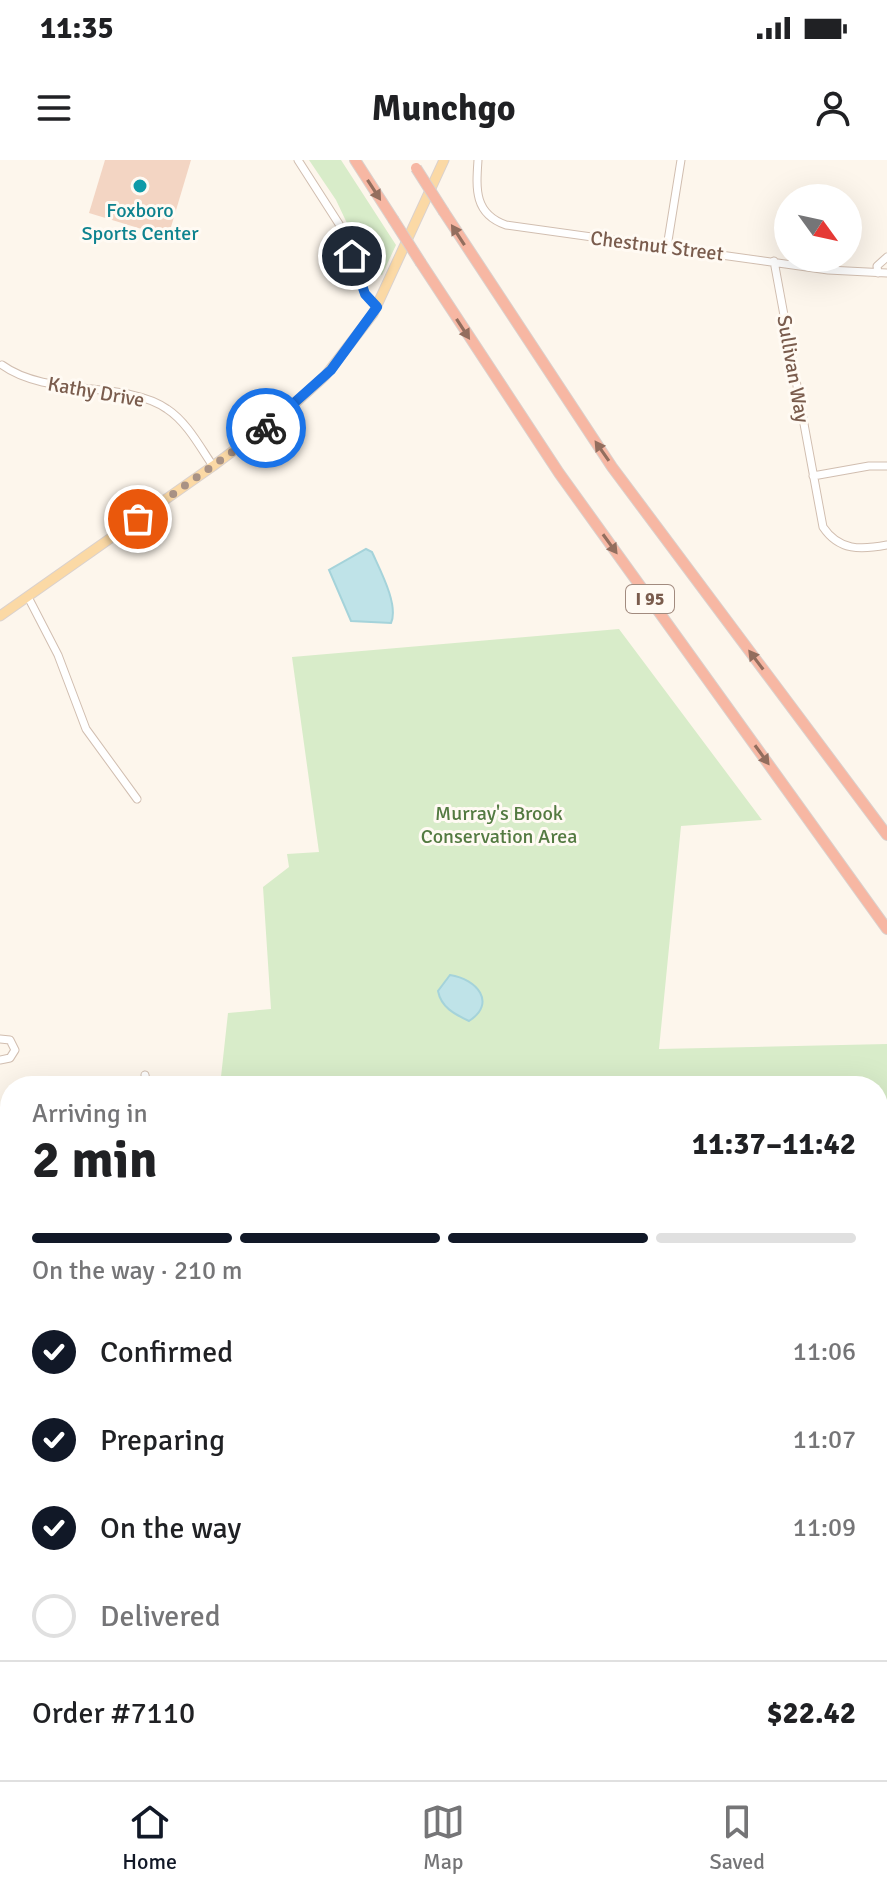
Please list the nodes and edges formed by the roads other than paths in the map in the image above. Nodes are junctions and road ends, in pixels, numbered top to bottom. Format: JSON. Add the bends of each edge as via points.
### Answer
{"nodes":[{"id":1,"x":298,"y":160,"type":"edge"},
{"id":2,"x":355,"y":160,"type":"edge"},
{"id":3,"x":444,"y":160,"type":"edge"},
{"id":4,"x":478,"y":160,"type":"edge"},
{"id":5,"x":681,"y":160,"type":"edge"},
{"id":6,"x":413,"y":164,"type":"edge"},
{"id":7,"x":667,"y":247,"type":"junction"},
{"id":8,"x":887,"y":257,"type":"edge"},
{"id":9,"x":774,"y":261,"type":"edge"},
{"id":10,"x":862,"y":271,"type":"edge"},
{"id":11,"x":776,"y":272,"type":"edge"},
{"id":12,"x":878,"y":273,"type":"junction"},
{"id":13,"x":887,"y":273,"type":"edge"},
{"id":14,"x":377,"y":307,"type":"junction"},
{"id":15,"x":2,"y":365,"type":"dead end"},
{"id":16,"x":213,"y":466,"type":"junction"},
{"id":17,"x":887,"y":466,"type":"edge"},
{"id":18,"x":813,"y":476,"type":"junction"},
{"id":19,"x":887,"y":545,"type":"edge"},
{"id":20,"x":28,"y":597,"type":"junction"},
{"id":21,"x":0,"y":616,"type":"edge"},
{"id":22,"x":137,"y":799,"type":"dead end"},
{"id":23,"x":887,"y":835,"type":"edge"},
{"id":24,"x":887,"y":929,"type":"edge"},
{"id":25,"x":0,"y":1039,"type":"edge"},
{"id":26,"x":0,"y":1060,"type":"edge"}],
"edges":[{"from":1,"to":14,"type":"street","via":[[339,224],[363,289]]},
{"from":2,"to":24,"type":"highway","number":"I 95","one_way":true,"bridge":true,"via":[[559,473]]},
{"from":3,"to":14,"type":"main road"},
{"from":4,"to":7,"type":"street","name":"Chestnut Street","via":[[476,197],[500,223]]},
{"from":5,"to":7,"type":"street"},
{"from":23,"to":6,"type":"highway","number":"I 95","one_way":true,"bridge":true,"via":[[605,456]]},
{"from":7,"to":9,"type":"street","name":"Chestnut Street"},
{"from":8,"to":12,"type":"street","via":[[877,266]]},
{"from":10,"to":12,"type":"street","name":"Chestnut Street"},
{"from":11,"to":18,"type":"street","name":"Sullivan Way"},
{"from":12,"to":13,"type":"street","name":"Chestnut Street"},
{"from":14,"to":16,"type":"main road","via":[[314,387]]},
{"from":15,"to":16,"type":"street","name":"Kathy Drive","via":[[26,379],[161,405],[183,423]]},
{"from":16,"to":20,"type":"main road"},
{"from":17,"to":18,"type":"street"},
{"from":18,"to":19,"type":"street","name":"Sullivan Way","via":[[821,520],[833,539],[853,548]]},
{"from":20,"to":21,"type":"main road"},
{"from":20,"to":22,"type":"street","via":[[58,655],[86,729]]},
{"from":25,"to":26,"type":"street","via":[[10,1040],[15,1050]]}]}
